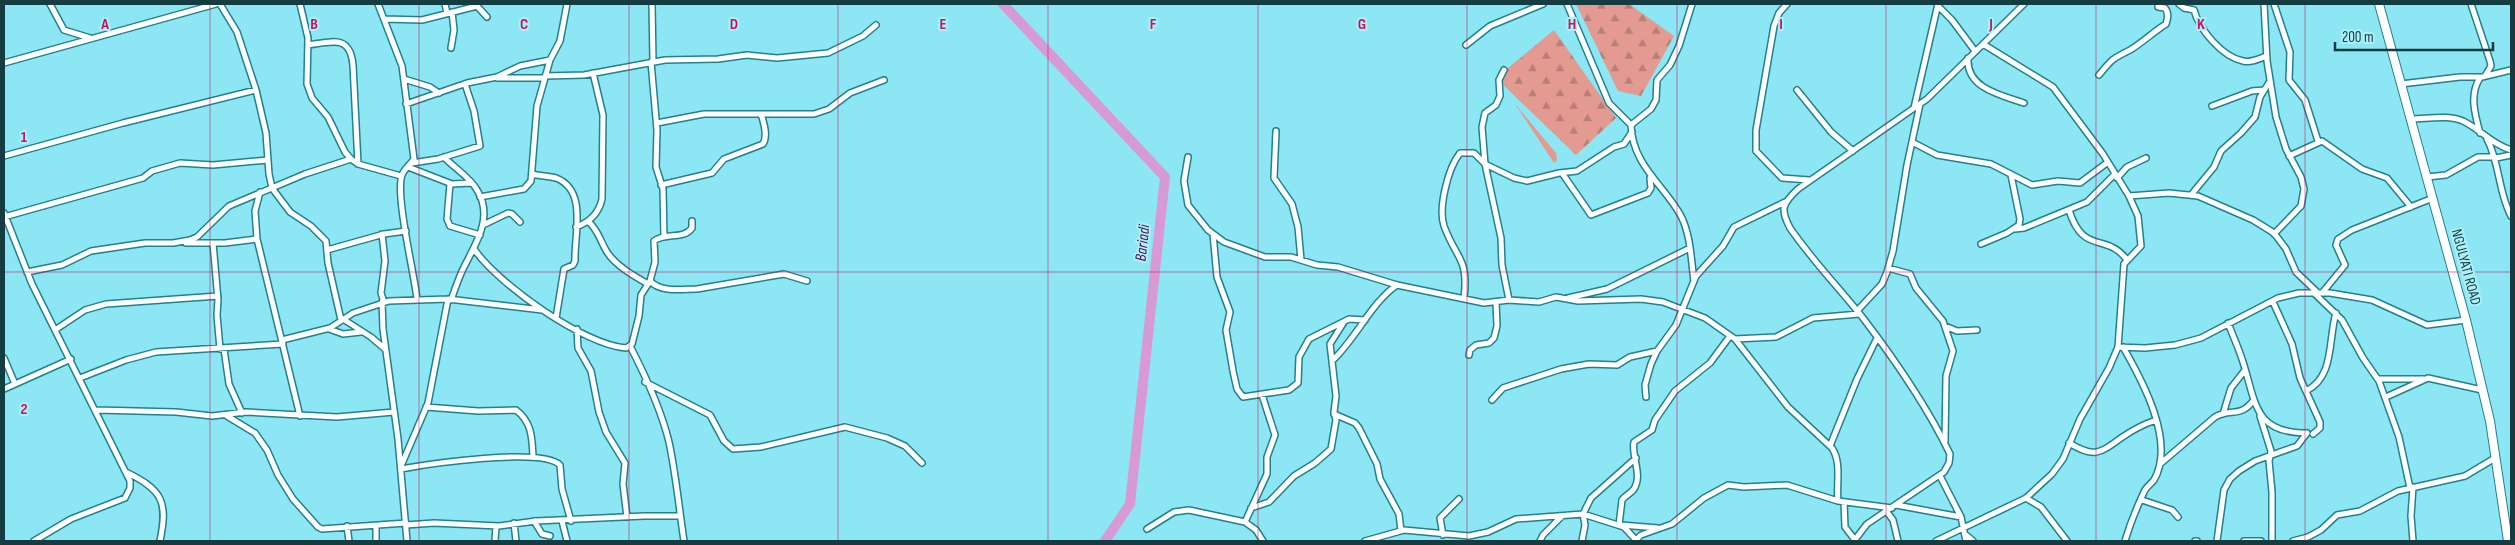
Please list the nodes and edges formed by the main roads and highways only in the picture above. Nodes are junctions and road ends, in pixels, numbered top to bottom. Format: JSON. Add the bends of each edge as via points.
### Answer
{"nodes":[{"id":1,"x":2379,"y":4,"type":"edge"},
{"id":2,"x":2509,"y":530,"type":"edge"},
{"id":3,"x":2508,"y":541,"type":"edge"}],
"edges":[{"from":1,"to":2,"type":"main road","name":"NGULYATI ROAD","via":[[2466,320]]},
{"from":2,"to":3,"type":"main road","name":"NGULYATI ROAD"}]}
